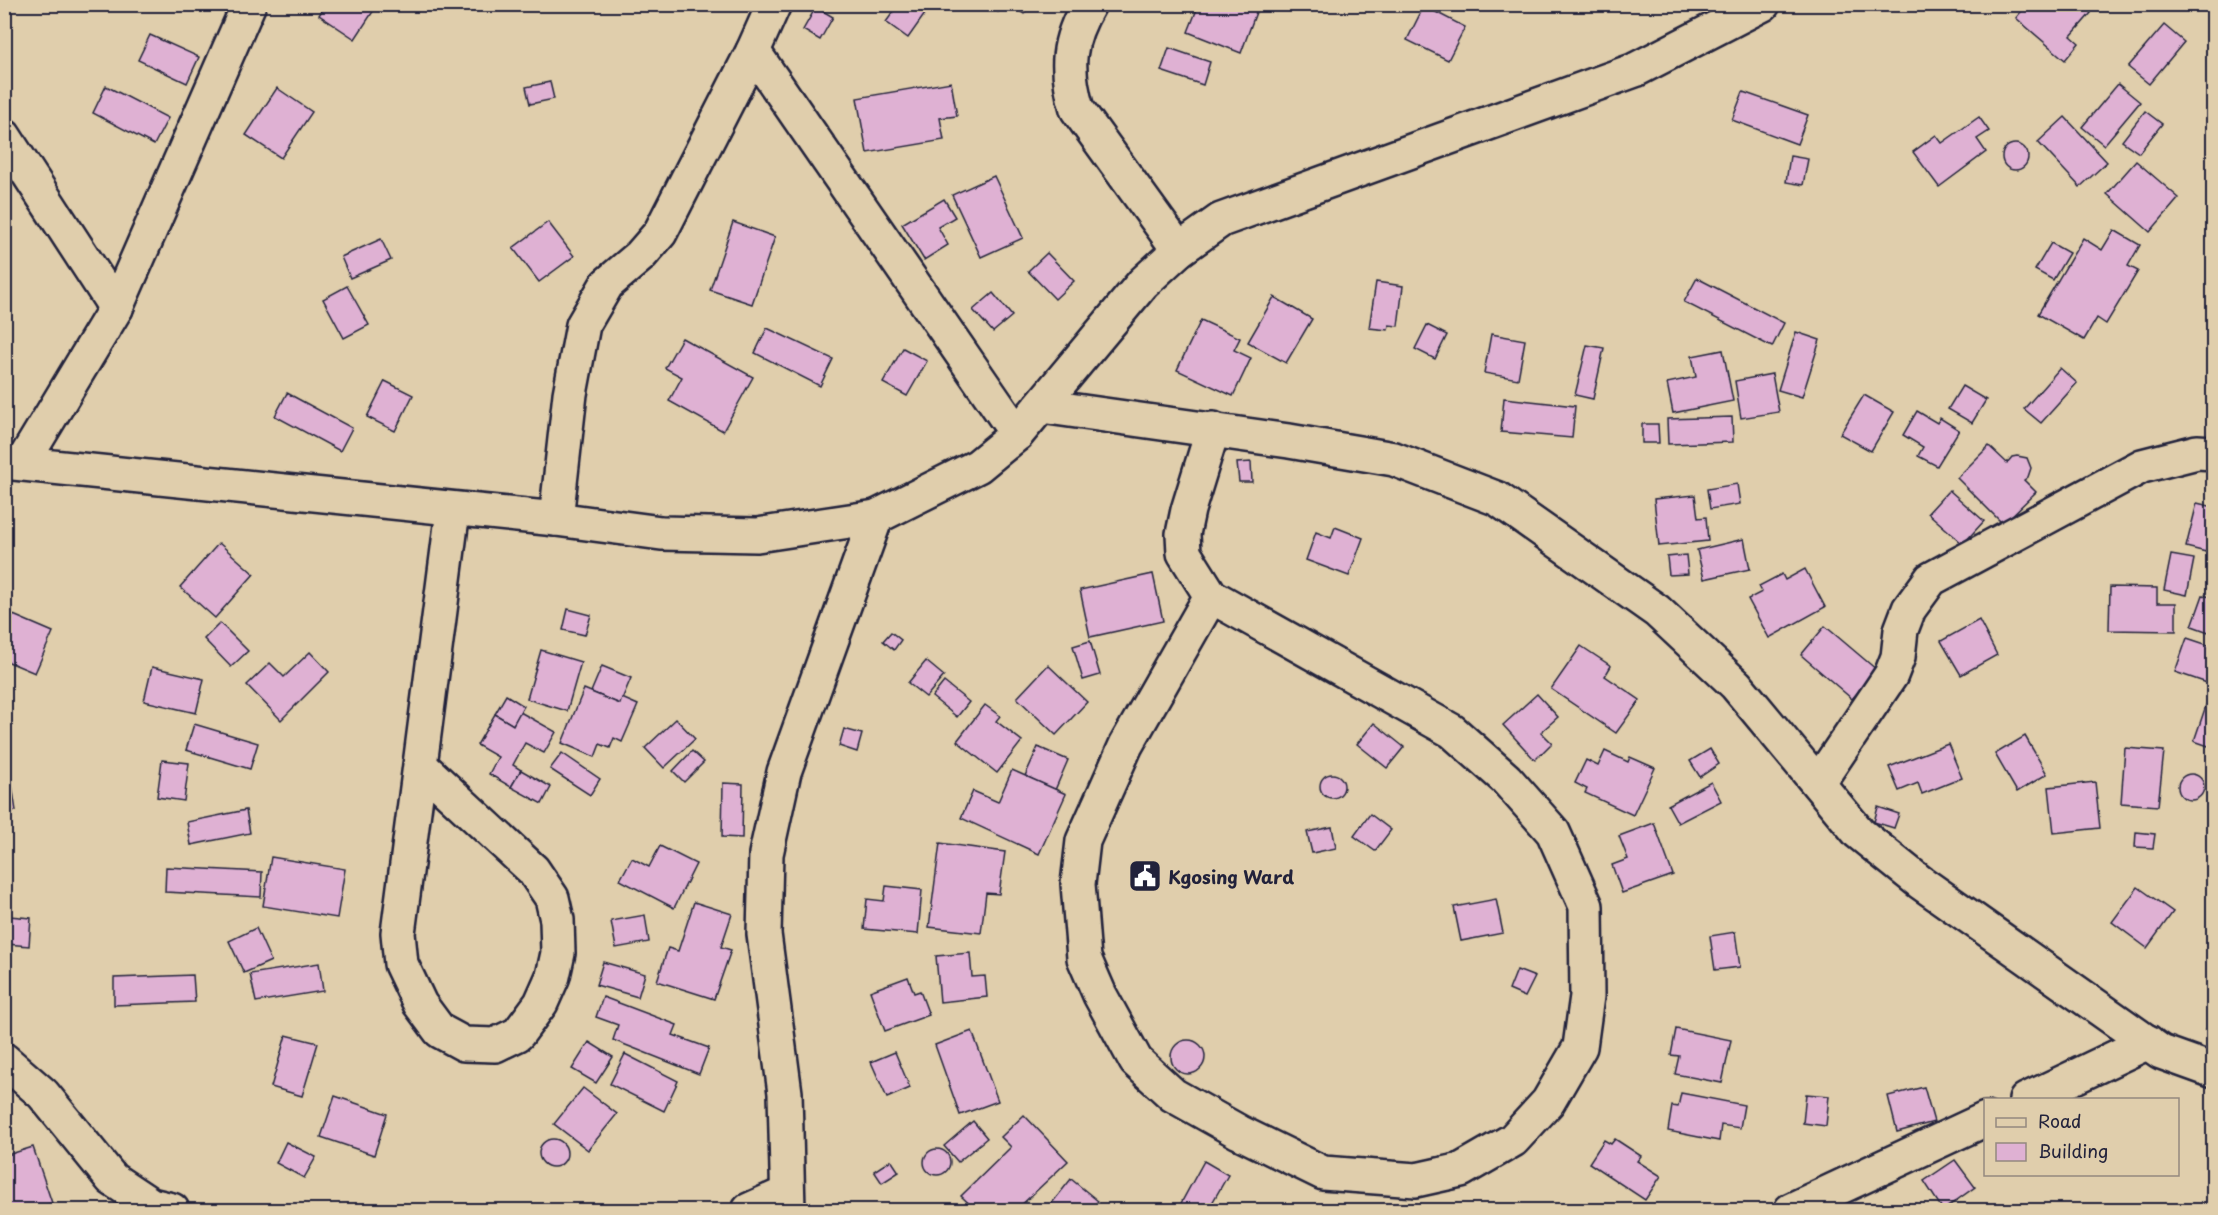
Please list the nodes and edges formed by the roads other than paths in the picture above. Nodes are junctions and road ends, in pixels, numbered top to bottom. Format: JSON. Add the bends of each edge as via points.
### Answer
{"nodes":[{"id":1,"x":249,"y":4,"type":"edge"},
{"id":2,"x":774,"y":4,"type":"edge"},
{"id":3,"x":1089,"y":4,"type":"edge"},
{"id":4,"x":1763,"y":4,"type":"edge"},
{"id":5,"x":753,"y":51,"type":"junction"},
{"id":6,"x":4,"y":136,"type":"edge"},
{"id":7,"x":1179,"y":250,"type":"junction"},
{"id":8,"x":116,"y":308,"type":"junction"},
{"id":9,"x":1041,"y":406,"type":"junction"},
{"id":10,"x":1213,"y":429,"type":"junction"},
{"id":11,"x":1017,"y":434,"type":"junction"},
{"id":12,"x":2214,"y":453,"type":"edge"},
{"id":13,"x":14,"y":462,"type":"edge"},
{"id":14,"x":453,"y":510,"type":"junction"},
{"id":15,"x":876,"y":517,"type":"junction"},
{"id":16,"x":556,"y":519,"type":"junction"},
{"id":17,"x":1211,"y":596,"type":"junction"},
{"id":18,"x":420,"y":765,"type":"junction"},
{"id":19,"x":1818,"y":783,"type":"junction"},
{"id":20,"x":2148,"y":1042,"type":"junction"},
{"id":21,"x":4,"y":1060,"type":"edge"},
{"id":22,"x":2214,"y":1071,"type":"edge"},
{"id":23,"x":2030,"y":1098,"type":"edge"},
{"id":24,"x":1984,"y":1120,"type":"edge"},
{"id":25,"x":788,"y":1202,"type":"edge"},
{"id":26,"x":172,"y":1210,"type":"edge"},
{"id":27,"x":748,"y":1210,"type":"edge"},
{"id":28,"x":1791,"y":1210,"type":"edge"}],
"edges":[{"from":1,"to":8,"type":"street"},
{"from":2,"to":5,"type":"street"},
{"from":3,"to":7,"type":"street","via":[[1071,47],[1070,83],[1077,109]]},
{"from":4,"to":7,"type":"street","via":[[1635,70],[1221,220]]},
{"from":5,"to":11,"type":"street"},
{"from":5,"to":16,"type":"street","via":[[660,233],[607,284],[583,325],[570,393]]},
{"from":6,"to":8,"type":"street"},
{"from":7,"to":9,"type":"street","via":[[1143,283]]},
{"from":8,"to":13,"type":"street"},
{"from":9,"to":10,"type":"street"},
{"from":9,"to":11,"type":"street"},
{"from":10,"to":17,"type":"street","via":[[1183,534],[1184,553]]},
{"from":10,"to":19,"type":"street","via":[[1394,459],[1498,499],[1657,611],[1736,685]]},
{"from":11,"to":15,"type":"street","via":[[978,466]]},
{"from":12,"to":19,"type":"street","via":[[2197,452],[2142,466],[1931,579],[1909,609],[1891,675]]},
{"from":13,"to":14,"type":"street"},
{"from":14,"to":16,"type":"street"},
{"from":14,"to":18,"type":"street"},
{"from":15,"to":16,"type":"street","via":[[757,535],[661,533]]},
{"from":15,"to":25,"type":"street","via":[[784,772],[766,854],[764,934],[785,1093]]},
{"from":17,"to":17,"type":"street","via":[[1452,730],[1506,779],[1553,832],[1586,906],[1587,996],[1580,1047],[1548,1102],[1513,1140],[1461,1170],[1416,1180],[1323,1173],[1173,1095],[1136,1061],[1100,995],[1084,958],[1078,884],[1083,841],[1126,745]]},
{"from":18,"to":18,"type":"street","via":[[398,933],[401,964],[420,1004],[441,1031],[464,1044],[495,1045],[518,1034],[541,1003],[553,976],[558,953],[552,897],[533,870]]},
{"from":19,"to":20,"type":"street","via":[[1859,833],[1920,882]]},
{"from":20,"to":22,"type":"street","via":[[2161,1052]]},
{"from":20,"to":23,"type":"street"},
{"from":21,"to":26,"type":"street","via":[[42,1094],[112,1179],[151,1205]]},
{"from":24,"to":28,"type":"street"},
{"from":25,"to":27,"type":"street"}]}
